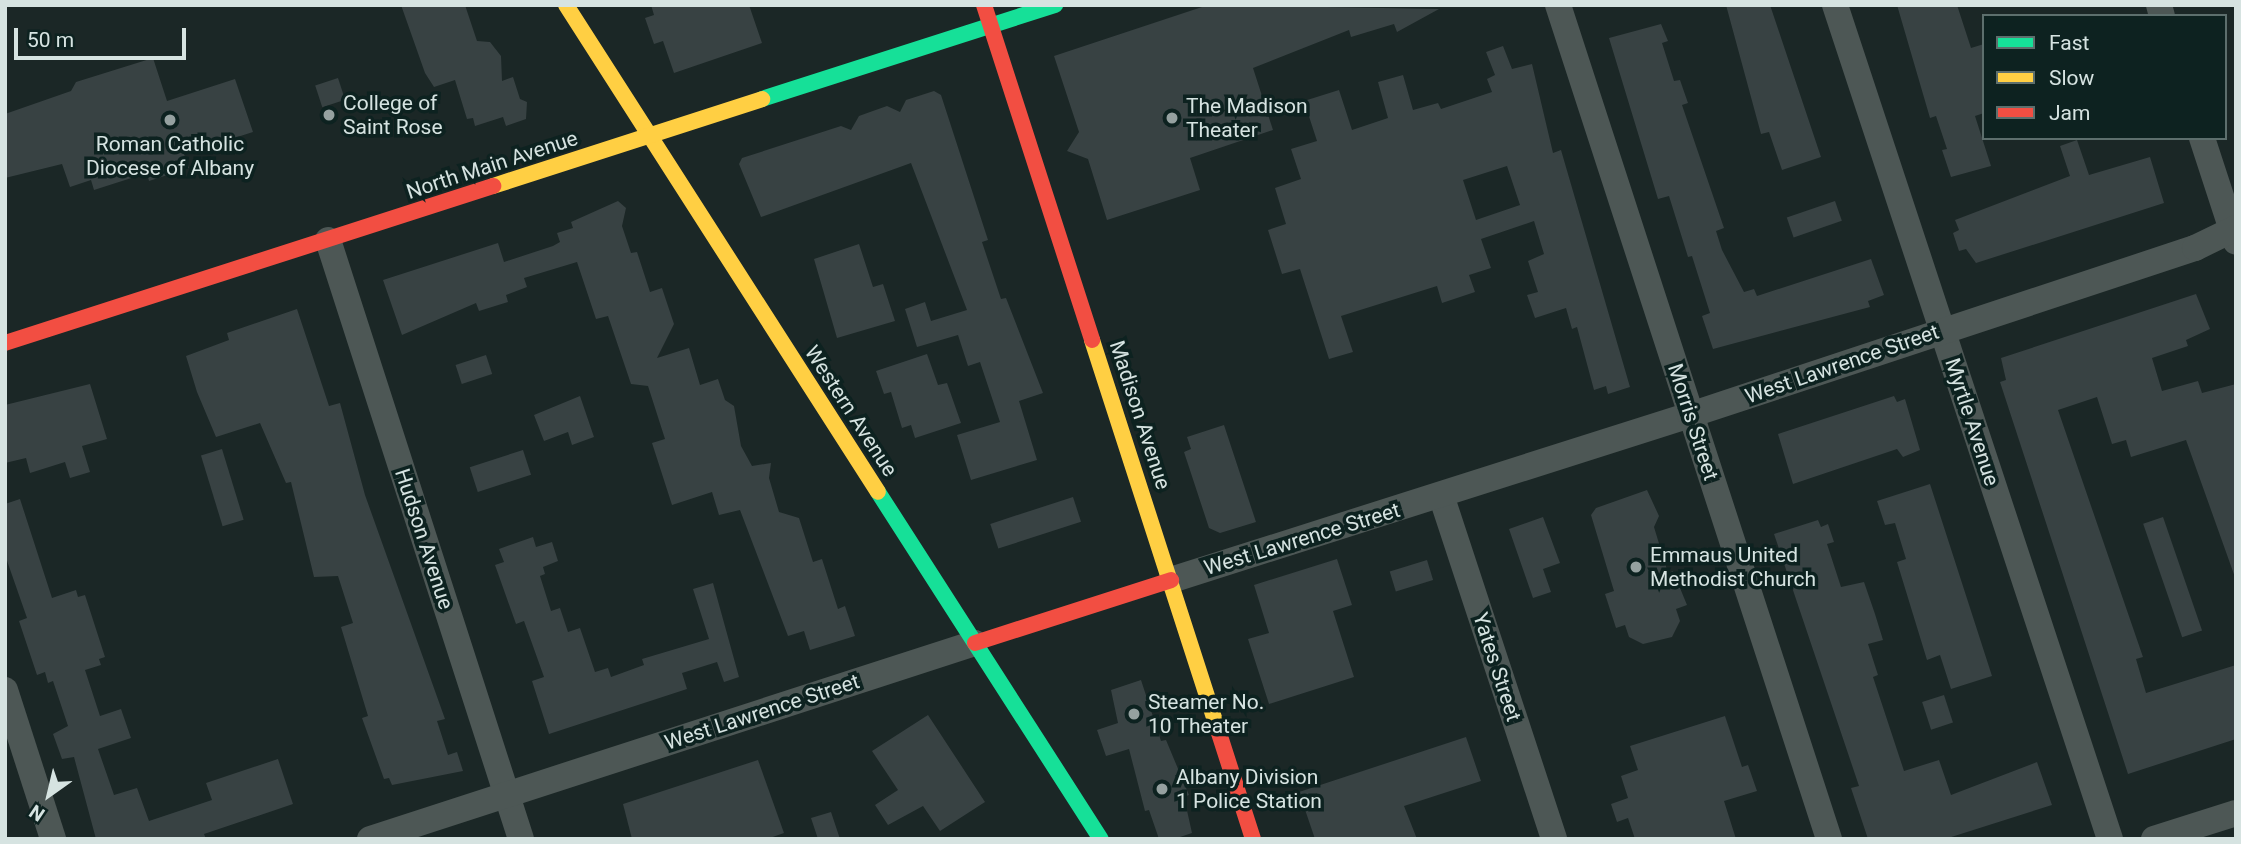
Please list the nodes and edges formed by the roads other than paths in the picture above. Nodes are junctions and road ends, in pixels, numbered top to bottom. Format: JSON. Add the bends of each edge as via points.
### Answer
{"nodes":[{"id":1,"x":566,"y":5,"type":"edge"},
{"id":2,"x":984,"y":5,"type":"edge"},
{"id":3,"x":1055,"y":5,"type":"edge"},
{"id":4,"x":1558,"y":5,"type":"edge"},
{"id":5,"x":1835,"y":5,"type":"edge"},
{"id":6,"x":991,"y":26,"type":"junction"},
{"id":7,"x":650,"y":136,"type":"junction"},
{"id":8,"x":2203,"y":140,"type":"edge"},
{"id":9,"x":2234,"y":234,"type":"edge"},
{"id":10,"x":328,"y":240,"type":"junction"},
{"id":11,"x":1941,"y":330,"type":"junction"},
{"id":12,"x":5,"y":342,"type":"edge"},
{"id":13,"x":1690,"y":415,"type":"junction"},
{"id":14,"x":1441,"y":495,"type":"junction"},
{"id":15,"x":1171,"y":580,"type":"junction"},
{"id":16,"x":975,"y":643,"type":"junction"},
{"id":17,"x":5,"y":690,"type":"edge"},
{"id":18,"x":506,"y":794,"type":"junction"},
{"id":19,"x":2236,"y":813,"type":"edge"},
{"id":20,"x":53,"y":839,"type":"edge"},
{"id":21,"x":370,"y":839,"type":"edge"},
{"id":22,"x":521,"y":839,"type":"edge"},
{"id":23,"x":1101,"y":839,"type":"edge"},
{"id":24,"x":1253,"y":839,"type":"edge"},
{"id":25,"x":1554,"y":839,"type":"edge"},
{"id":26,"x":1829,"y":839,"type":"edge"},
{"id":27,"x":2110,"y":839,"type":"edge"},
{"id":28,"x":2154,"y":839,"type":"edge"}],
"edges":[{"from":1,"to":7,"type":"street","name":"Western Avenue"},
{"from":2,"to":6,"type":"street","name":"Madison Avenue"},
{"from":3,"to":6,"type":"street","name":"North Main Avenue"},
{"from":4,"to":13,"type":"street","name":"Morris Street"},
{"from":5,"to":11,"type":"street","name":"Myrtle Avenue"},
{"from":6,"to":7,"type":"street","name":"North Main Avenue"},
{"from":6,"to":15,"type":"street","name":"Madison Avenue"},
{"from":7,"to":10,"type":"street","name":"North Main Avenue"},
{"from":7,"to":16,"type":"street","name":"Western Avenue"},
{"from":8,"to":9,"type":"street"},
{"from":9,"to":11,"type":"street","name":"West Lawrence Street"},
{"from":10,"to":12,"type":"street","name":"North Main Avenue"},
{"from":10,"to":18,"type":"street","name":"Hudson Avenue"},
{"from":11,"to":13,"type":"street","name":"West Lawrence Street"},
{"from":11,"to":27,"type":"street","name":"Myrtle Avenue"},
{"from":13,"to":14,"type":"street","name":"West Lawrence Street"},
{"from":13,"to":26,"type":"street","name":"Morris Street"},
{"from":14,"to":15,"type":"street","name":"West Lawrence Street"},
{"from":14,"to":25,"type":"street","name":"Yates Street"},
{"from":15,"to":16,"type":"street","name":"West Lawrence Street"},
{"from":15,"to":24,"type":"street","name":"Madison Avenue"},
{"from":16,"to":18,"type":"street","name":"West Lawrence Street"},
{"from":16,"to":23,"type":"street","name":"Western Avenue"},
{"from":17,"to":20,"type":"street"},
{"from":18,"to":21,"type":"street","name":"West Lawrence Street"},
{"from":18,"to":22,"type":"street","name":"Hudson Avenue"},
{"from":19,"to":28,"type":"street"}]}
